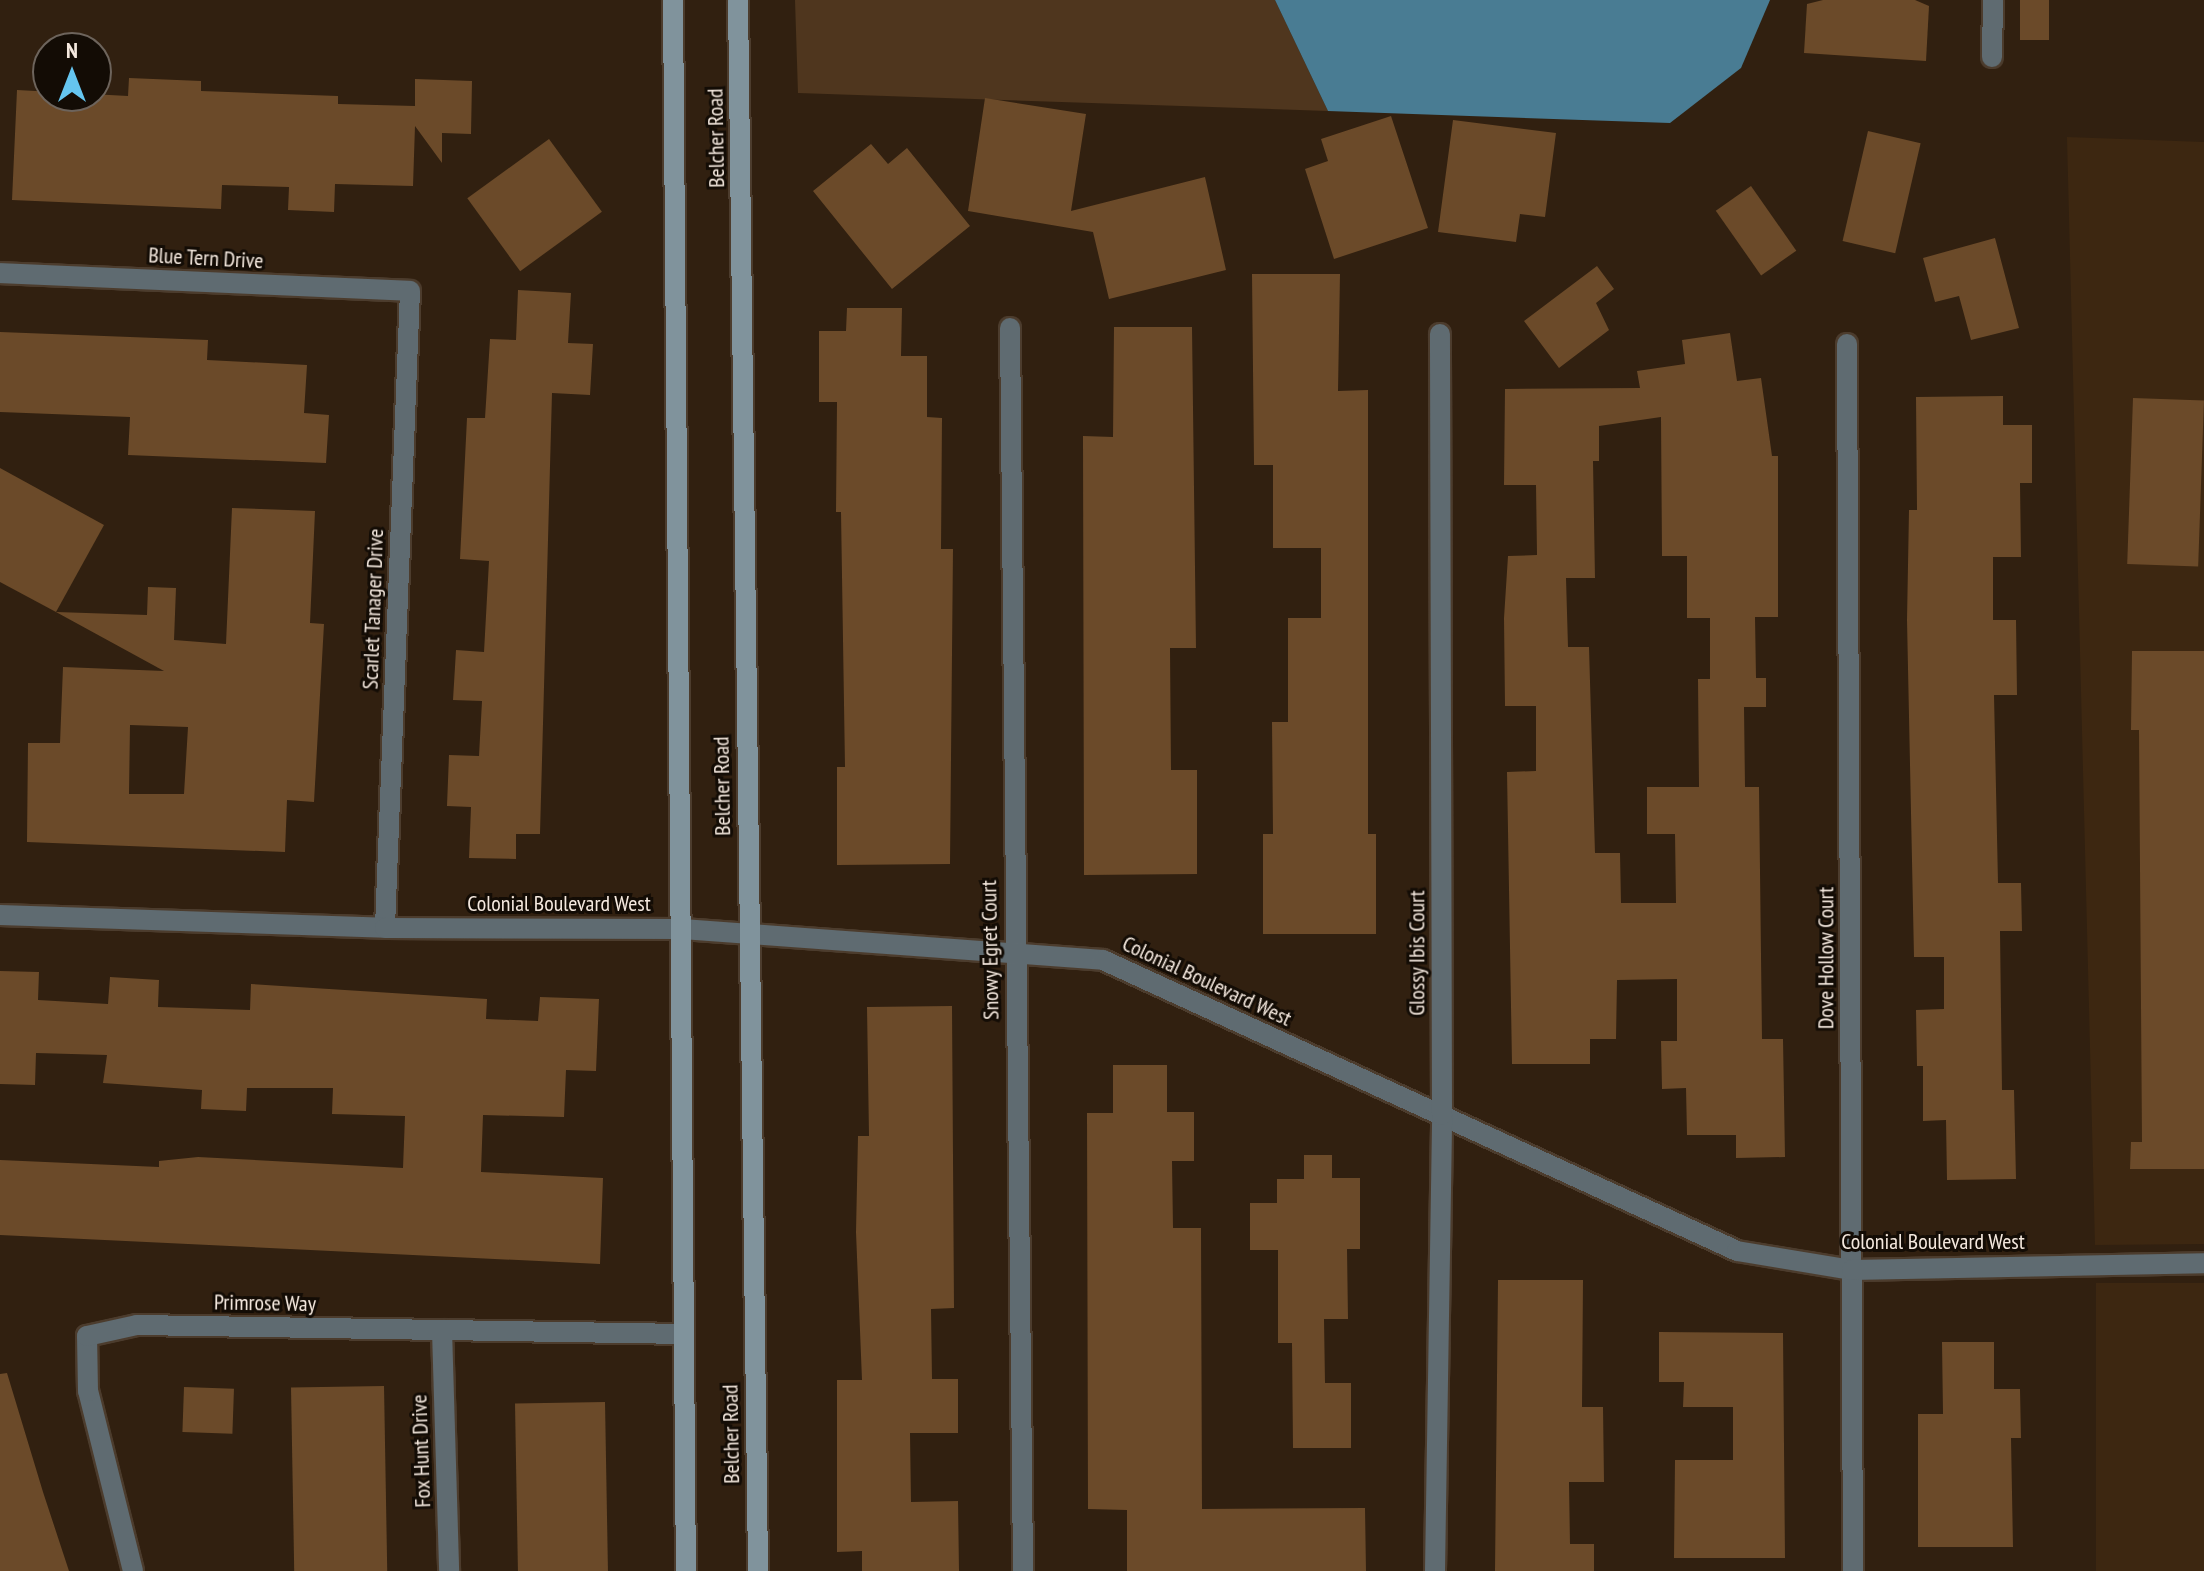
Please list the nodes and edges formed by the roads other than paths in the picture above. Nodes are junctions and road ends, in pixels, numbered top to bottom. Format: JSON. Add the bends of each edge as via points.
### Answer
{"nodes":[{"id":1,"x":673,"y":0,"type":"edge"},
{"id":2,"x":738,"y":0,"type":"edge"},
{"id":3,"x":1993,"y":0,"type":"edge"},
{"id":4,"x":1992,"y":57,"type":"dead end"},
{"id":5,"x":0,"y":273,"type":"edge"},
{"id":6,"x":410,"y":291,"type":"joint"},
{"id":7,"x":1010,"y":328,"type":"dead end"},
{"id":8,"x":1440,"y":334,"type":"dead end"},
{"id":9,"x":1847,"y":344,"type":"dead end"},
{"id":10,"x":0,"y":915,"type":"edge"},
{"id":11,"x":385,"y":928,"type":"junction"},
{"id":12,"x":682,"y":929,"type":"junction"},
{"id":13,"x":748,"y":933,"type":"junction"},
{"id":14,"x":1014,"y":951,"type":"junction"},
{"id":15,"x":1442,"y":1115,"type":"junction"},
{"id":16,"x":2204,"y":1263,"type":"edge"},
{"id":17,"x":1852,"y":1270,"type":"junction"},
{"id":18,"x":442,"y":1330,"type":"junction"},
{"id":19,"x":683,"y":1334,"type":"junction"},
{"id":20,"x":133,"y":1571,"type":"edge"},
{"id":21,"x":449,"y":1571,"type":"edge"},
{"id":22,"x":686,"y":1571,"type":"edge"},
{"id":23,"x":758,"y":1571,"type":"edge"},
{"id":24,"x":1023,"y":1571,"type":"edge"},
{"id":25,"x":1435,"y":1571,"type":"edge"},
{"id":26,"x":1853,"y":1571,"type":"edge"}],
"edges":[{"from":1,"to":12,"type":"main road","name":"Belcher Road"},
{"from":2,"to":13,"type":"main road","name":"Belcher Road"},
{"from":3,"to":4,"type":"street"},
{"from":5,"to":6,"type":"street","name":"Blue Tern Drive"},
{"from":6,"to":11,"type":"street","name":"Scarlet Tanager Drive"},
{"from":7,"to":14,"type":"street","name":"Snowy Egret Court"},
{"from":8,"to":15,"type":"street","name":"Glossy Ibis Court"},
{"from":9,"to":17,"type":"street","name":"Dove Hollow Court"},
{"from":10,"to":11,"type":"street","name":"Colonial Boulevard West"},
{"from":11,"to":12,"type":"street","name":"Colonial Boulevard West"},
{"from":12,"to":13,"type":"street","name":"Colonial Boulevard West"},
{"from":12,"to":19,"type":"main road","name":"Belcher Road"},
{"from":13,"to":14,"type":"street","name":"Colonial Boulevard West"},
{"from":13,"to":23,"type":"main road","name":"Belcher Road"},
{"from":14,"to":15,"type":"street","name":"Colonial Boulevard West","via":[[1103,960]]},
{"from":14,"to":24,"type":"street","name":"Snowy Egret Court"},
{"from":15,"to":17,"type":"street","name":"Colonial Boulevard West","via":[[1737,1251]]},
{"from":15,"to":25,"type":"street","name":"Glossy Ibis Court"},
{"from":16,"to":17,"type":"street","name":"Colonial Boulevard West"},
{"from":17,"to":26,"type":"street","name":"Dove Hollow Court"},
{"from":18,"to":19,"type":"street","name":"Primrose Way"},
{"from":18,"to":20,"type":"street","name":"Primrose Way","via":[[137,1325],[87,1336],[88,1391]]},
{"from":18,"to":21,"type":"street","name":"Fox Hunt Drive"},
{"from":19,"to":22,"type":"main road","name":"Belcher Road"}]}
